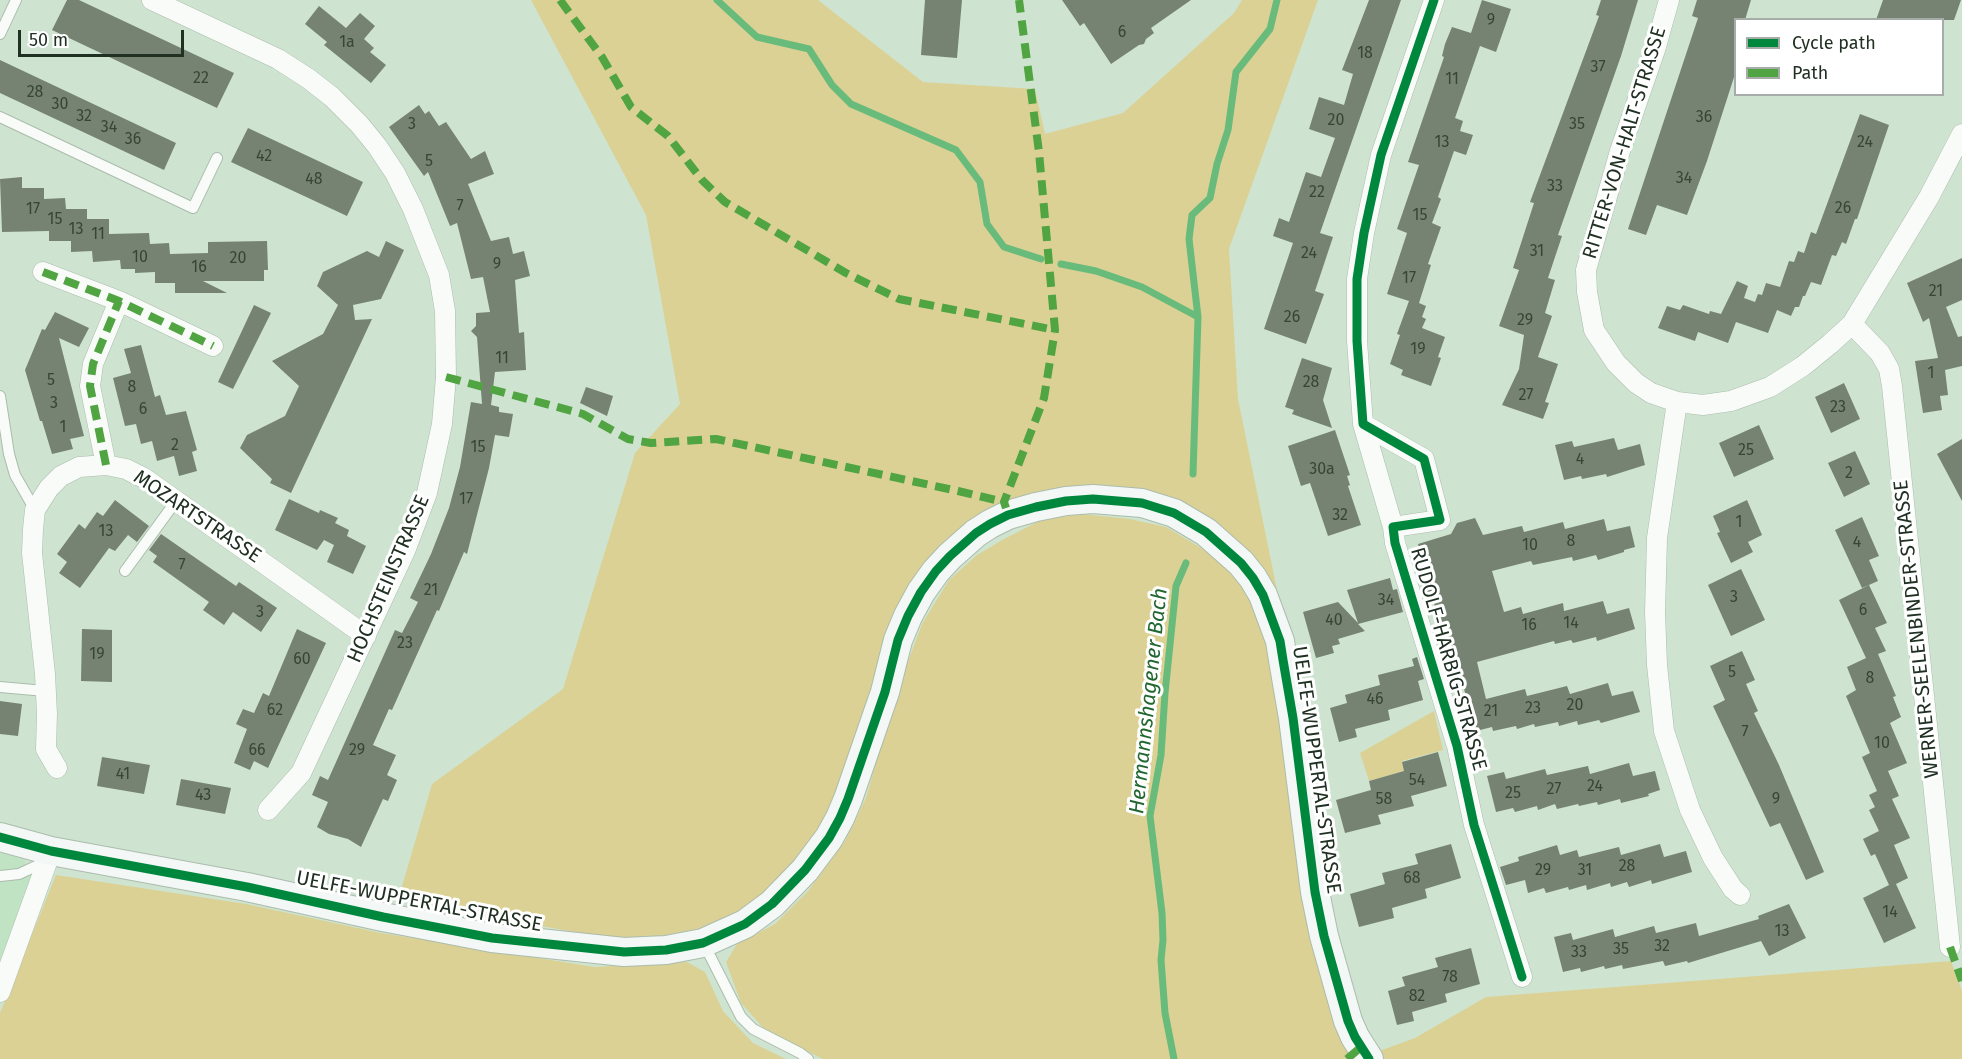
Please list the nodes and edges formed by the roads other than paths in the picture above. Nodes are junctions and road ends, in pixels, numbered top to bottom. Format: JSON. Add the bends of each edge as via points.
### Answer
{"nodes":[{"id":1,"x":16,"y":0,"type":"edge"},
{"id":2,"x":152,"y":0,"type":"edge"},
{"id":3,"x":1434,"y":0,"type":"edge"},
{"id":4,"x":1669,"y":0,"type":"edge"},
{"id":5,"x":0,"y":34,"type":"edge"},
{"id":6,"x":0,"y":117,"type":"edge"},
{"id":7,"x":1962,"y":134,"type":"edge"},
{"id":8,"x":217,"y":158,"type":"dead end"},
{"id":9,"x":43,"y":272,"type":"dead end"},
{"id":10,"x":119,"y":301,"type":"junction"},
{"id":11,"x":1852,"y":324,"type":"junction"},
{"id":12,"x":213,"y":346,"type":"dead end"},
{"id":13,"x":0,"y":396,"type":"edge"},
{"id":14,"x":1677,"y":402,"type":"junction"},
{"id":15,"x":1363,"y":424,"type":"junction"},
{"id":16,"x":106,"y":465,"type":"junction"},
{"id":17,"x":176,"y":501,"type":"junction"},
{"id":18,"x":35,"y":510,"type":"junction"},
{"id":19,"x":1393,"y":527,"type":"junction"},
{"id":20,"x":125,"y":571,"type":"dead end"},
{"id":21,"x":366,"y":636,"type":"junction"},
{"id":22,"x":0,"y":687,"type":"edge"},
{"id":23,"x":45,"y":691,"type":"junction"},
{"id":24,"x":57,"y":768,"type":"dead end"},
{"id":25,"x":268,"y":810,"type":"dead end"},
{"id":26,"x":0,"y":837,"type":"edge"},
{"id":27,"x":49,"y":856,"type":"junction"},
{"id":28,"x":0,"y":876,"type":"edge"},
{"id":29,"x":1740,"y":895,"type":"dead end"},
{"id":30,"x":703,"y":943,"type":"junction"},
{"id":31,"x":1950,"y":947,"type":"dead end"},
{"id":32,"x":1522,"y":977,"type":"dead end"},
{"id":33,"x":0,"y":992,"type":"edge"},
{"id":34,"x":808,"y":1059,"type":"edge"},
{"id":35,"x":1369,"y":1059,"type":"edge"}],
"edges":[{"from":1,"to":5,"type":"lane"},
{"from":2,"to":21,"type":"street","name":"HOCHSTEINSTRASSE","via":[[278,59],[332,97],[359,124],[395,173],[439,275],[445,311],[446,377],[437,456],[405,551]]},
{"from":3,"to":15,"type":"street","via":[[1381,154],[1364,233],[1358,279],[1357,341]]},
{"from":4,"to":14,"type":"street","name":"RITTER-VON-HALT-STRASSE","via":[[1586,270],[1594,330],[1602,345],[1636,383]]},
{"from":6,"to":8,"type":"lane","via":[[193,208]]},
{"from":7,"to":11,"type":"street","name":"RITTER-VON-HALT-STRASSE","via":[[1929,197]]},
{"from":9,"to":10,"type":"street"},
{"from":10,"to":12,"type":"street"},
{"from":10,"to":16,"type":"street","via":[[93,364],[90,386]]},
{"from":11,"to":14,"type":"street","name":"RITTER-VON-HALT-STRASSE","via":[[1803,366],[1770,387],[1731,401],[1703,405]]},
{"from":11,"to":31,"type":"street","name":"WERNER-SEELENBINDER-STRASSE","via":[[1880,353],[1892,386]]},
{"from":13,"to":18,"type":"lane","via":[[15,475]]},
{"from":14,"to":29,"type":"street","via":[[1657,538],[1655,612],[1664,731],[1690,810],[1713,858]]},
{"from":15,"to":19,"type":"street"},
{"from":15,"to":19,"type":"street","name":"RUDOLF-HARBIG-STRASSE","via":[[1424,459],[1440,520]]},
{"from":16,"to":17,"type":"street","name":"MOZARTSTRASSE","via":[[144,478]]},
{"from":16,"to":18,"type":"street","name":"MOZARTSTRASSE","via":[[79,467],[61,476]]},
{"from":17,"to":20,"type":"lane"},
{"from":17,"to":21,"type":"street","name":"MOZARTSTRASSE"},
{"from":18,"to":23,"type":"street","via":[[32,553]]},
{"from":19,"to":32,"type":"street","name":"RUDOLF-HARBIG-STRASSE","via":[[1457,746],[1474,825]]},
{"from":21,"to":25,"type":"street","name":"HOCHSTEINSTRASSE","via":[[301,773]]},
{"from":22,"to":23,"type":"lane"},
{"from":23,"to":24,"type":"street","via":[[46,749]]},
{"from":26,"to":27,"type":"main road","name":"UELFE-WUPPERTAL-STRASSE"},
{"from":27,"to":28,"type":"lane","via":[[19,874]]},
{"from":27,"to":30,"type":"main road","name":"UELFE-WUPPERTAL-STRASSE","via":[[247,887],[492,938],[624,952]]},
{"from":27,"to":33,"type":"street"},
{"from":30,"to":34,"type":"lane","via":[[741,1017],[753,1029]]},
{"from":30,"to":35,"type":"main road","name":"UELFE-WUPPERTAL-STRASSE","via":[[745,924],[772,904],[805,870],[828,838],[848,799],[908,616],[921,592],[950,556],[990,524],[1036,507],[1093,499],[1142,503],[1174,513],[1212,536],[1241,563],[1263,596],[1280,641],[1286,672],[1324,936],[1348,1021]]}]}
